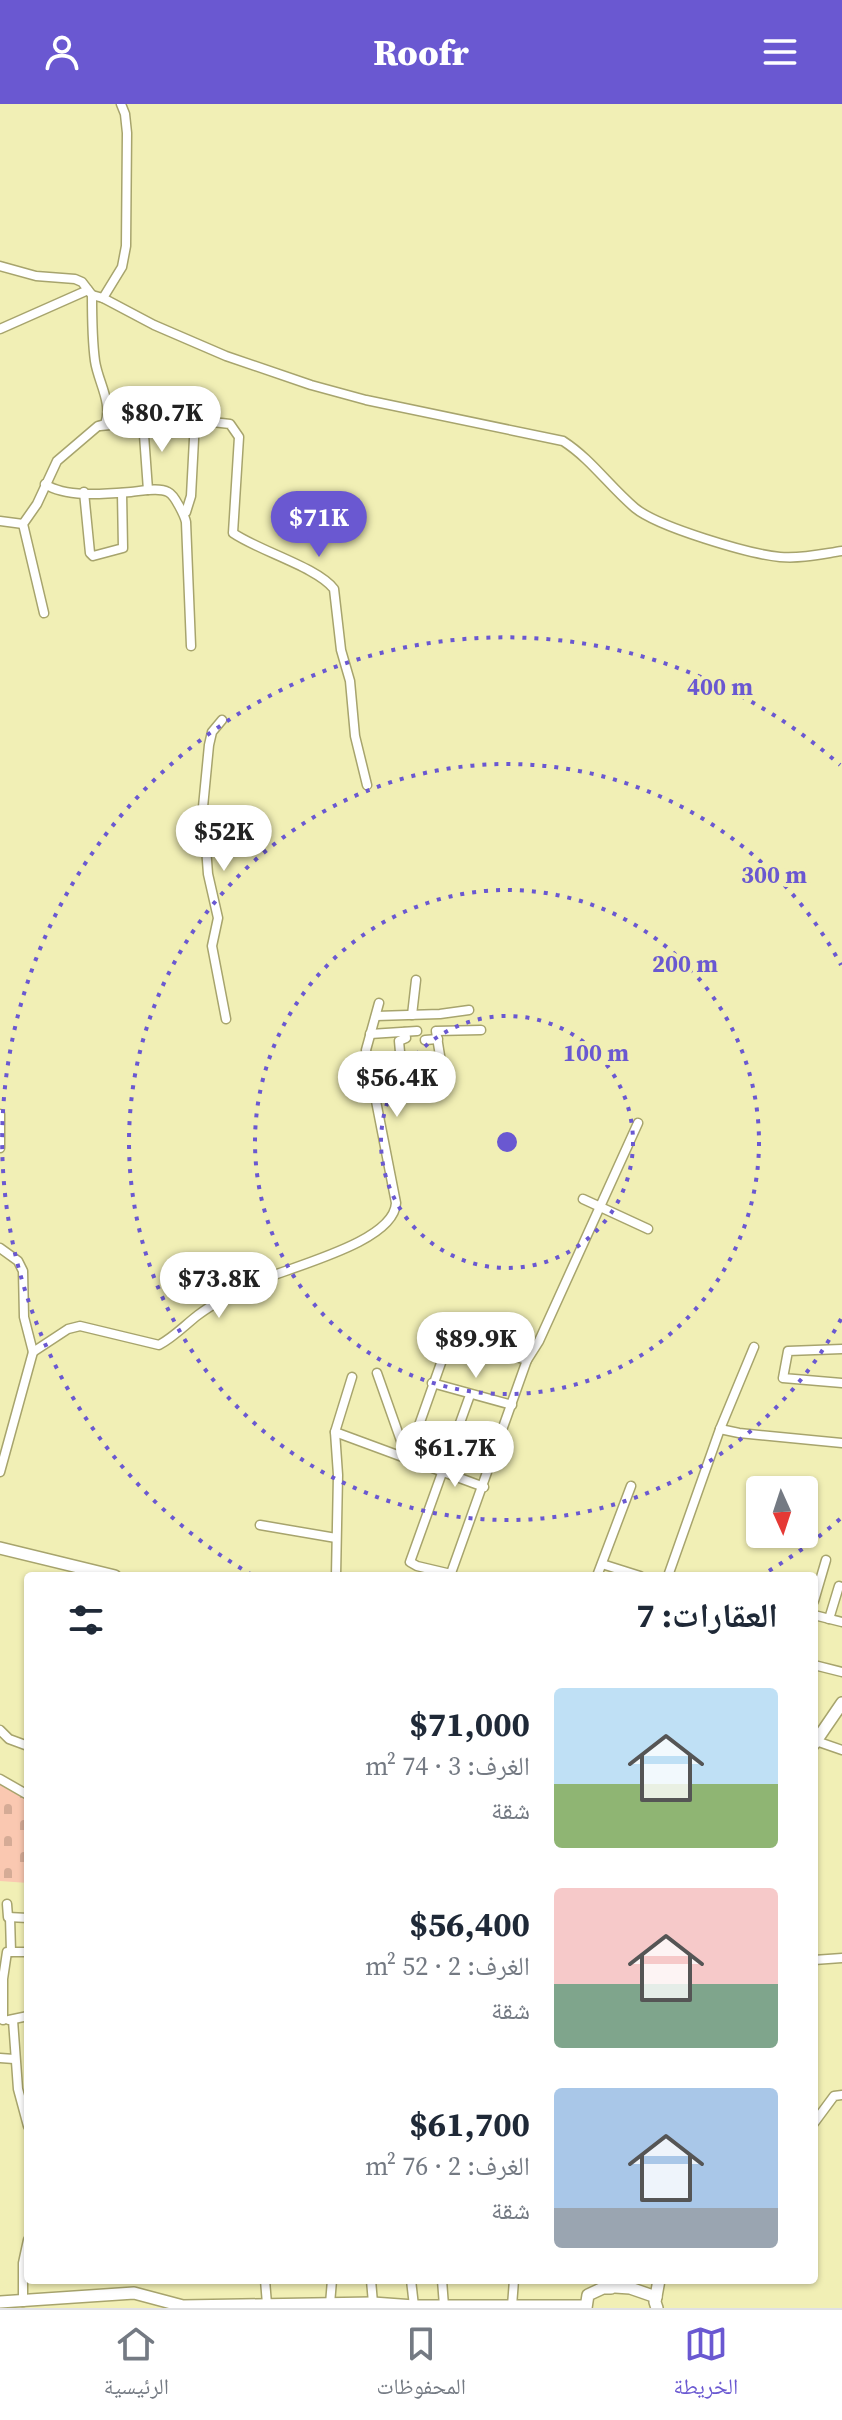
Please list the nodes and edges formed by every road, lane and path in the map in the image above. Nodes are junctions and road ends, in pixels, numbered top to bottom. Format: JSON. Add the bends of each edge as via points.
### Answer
{"nodes":[{"id":1,"x":121,"y":104,"type":"edge"},
{"id":2,"x":0,"y":266,"type":"edge"},
{"id":3,"x":90,"y":293,"type":"junction"},
{"id":4,"x":103,"y":298,"type":"junction"},
{"id":5,"x":0,"y":329,"type":"edge"},
{"id":6,"x":195,"y":420,"type":"junction"},
{"id":7,"x":143,"y":421,"type":"junction"},
{"id":8,"x":98,"y":426,"type":"junction"},
{"id":9,"x":45,"y":484,"type":"junction"},
{"id":10,"x":148,"y":490,"type":"junction"},
{"id":11,"x":84,"y":492,"type":"junction"},
{"id":12,"x":122,"y":493,"type":"junction"},
{"id":13,"x":183,"y":511,"type":"junction"},
{"id":14,"x":0,"y":521,"type":"edge"},
{"id":15,"x":23,"y":524,"type":"junction"},
{"id":16,"x":842,"y":551,"type":"edge"},
{"id":17,"x":44,"y":613,"type":"dead end"},
{"id":18,"x":191,"y":646,"type":"dead end"},
{"id":19,"x":222,"y":720,"type":"dead end"},
{"id":20,"x":367,"y":785,"type":"dead end"},
{"id":21,"x":416,"y":980,"type":"dead end"},
{"id":22,"x":379,"y":1003,"type":"dead end"},
{"id":23,"x":469,"y":1010,"type":"dead end"},
{"id":24,"x":412,"y":1015,"type":"junction"},
{"id":25,"x":376,"y":1016,"type":"junction"},
{"id":26,"x":226,"y":1019,"type":"dead end"},
{"id":27,"x":481,"y":1030,"type":"dead end"},
{"id":28,"x":417,"y":1031,"type":"dead end"},
{"id":29,"x":405,"y":1032,"type":"junction"},
{"id":30,"x":370,"y":1034,"type":"junction"},
{"id":31,"x":438,"y":1039,"type":"junction"},
{"id":32,"x":425,"y":1040,"type":"dead end"},
{"id":33,"x":442,"y":1068,"type":"dead end"},
{"id":34,"x":402,"y":1074,"type":"dead end"},
{"id":35,"x":0,"y":1114,"type":"edge"},
{"id":36,"x":638,"y":1123,"type":"dead end"},
{"id":37,"x":0,"y":1148,"type":"edge"},
{"id":38,"x":583,"y":1199,"type":"dead end"},
{"id":39,"x":600,"y":1207,"type":"junction"},
{"id":40,"x":648,"y":1229,"type":"dead end"},
{"id":41,"x":0,"y":1248,"type":"edge"},
{"id":42,"x":754,"y":1347,"type":"dead end"},
{"id":43,"x":842,"y":1349,"type":"edge"},
{"id":44,"x":33,"y":1352,"type":"junction"},
{"id":45,"x":527,"y":1360,"type":"junction"},
{"id":46,"x":377,"y":1373,"type":"dead end"},
{"id":47,"x":352,"y":1377,"type":"dead end"},
{"id":48,"x":432,"y":1383,"type":"junction"},
{"id":49,"x":842,"y":1383,"type":"edge"},
{"id":50,"x":470,"y":1395,"type":"junction"},
{"id":51,"x":512,"y":1405,"type":"junction"},
{"id":52,"x":720,"y":1429,"type":"junction"},
{"id":53,"x":335,"y":1432,"type":"junction"},
{"id":54,"x":842,"y":1443,"type":"edge"},
{"id":55,"x":407,"y":1459,"type":"junction"},
{"id":56,"x":445,"y":1470,"type":"junction"},
{"id":57,"x":0,"y":1472,"type":"edge"},
{"id":58,"x":631,"y":1486,"type":"dead end"},
{"id":59,"x":484,"y":1487,"type":"junction"},
{"id":60,"x":260,"y":1525,"type":"dead end"},
{"id":61,"x":336,"y":1538,"type":"junction"},
{"id":62,"x":0,"y":1548,"type":"edge"},
{"id":63,"x":826,"y":1560,"type":"dead end"},
{"id":64,"x":602,"y":1564,"type":"junction"},
{"id":65,"x":99,"y":1572,"type":"edge"},
{"id":66,"x":336,"y":1572,"type":"edge"},
{"id":67,"x":440,"y":1572,"type":"edge"},
{"id":68,"x":452,"y":1572,"type":"edge"},
{"id":69,"x":599,"y":1572,"type":"edge"},
{"id":70,"x":627,"y":1572,"type":"edge"},
{"id":71,"x":669,"y":1572,"type":"edge"},
{"id":72,"x":839,"y":1586,"type":"dead end"},
{"id":73,"x":818,"y":1587,"type":"edge"},
{"id":74,"x":818,"y":1616,"type":"edge"},
{"id":75,"x":829,"y":1619,"type":"junction"},
{"id":76,"x":842,"y":1622,"type":"edge"},
{"id":77,"x":818,"y":1666,"type":"edge"},
{"id":78,"x":842,"y":1672,"type":"edge"},
{"id":79,"x":842,"y":1703,"type":"edge"},
{"id":80,"x":0,"y":1730,"type":"edge"},
{"id":81,"x":818,"y":1739,"type":"edge"},
{"id":82,"x":818,"y":1744,"type":"edge"},
{"id":83,"x":24,"y":1745,"type":"edge"},
{"id":84,"x":842,"y":1750,"type":"edge"},
{"id":85,"x":0,"y":1779,"type":"edge"},
{"id":86,"x":24,"y":1793,"type":"edge"},
{"id":87,"x":7,"y":1904,"type":"dead end"},
{"id":88,"x":10,"y":1917,"type":"junction"},
{"id":89,"x":24,"y":1918,"type":"edge"},
{"id":90,"x":11,"y":1952,"type":"junction"},
{"id":91,"x":24,"y":1952,"type":"edge"},
{"id":92,"x":842,"y":1958,"type":"edge"},
{"id":93,"x":818,"y":1960,"type":"edge"},
{"id":94,"x":5,"y":2020,"type":"edge"},
{"id":95,"x":0,"y":2058,"type":"edge"},
{"id":96,"x":14,"y":2059,"type":"junction"},
{"id":97,"x":842,"y":2095,"type":"edge"},
{"id":98,"x":24,"y":2111,"type":"edge"},
{"id":99,"x":818,"y":2118,"type":"edge"},
{"id":100,"x":24,"y":2284,"type":"edge"},
{"id":101,"x":265,"y":2284,"type":"edge"},
{"id":102,"x":332,"y":2284,"type":"edge"},
{"id":103,"x":371,"y":2284,"type":"edge"},
{"id":104,"x":411,"y":2284,"type":"edge"},
{"id":105,"x":443,"y":2284,"type":"edge"},
{"id":106,"x":514,"y":2284,"type":"edge"},
{"id":107,"x":658,"y":2284,"type":"edge"},
{"id":108,"x":608,"y":2286,"type":"edge"},
{"id":109,"x":134,"y":2293,"type":"junction"},
{"id":110,"x":0,"y":2302,"type":"edge"},
{"id":111,"x":23,"y":2302,"type":"junction"},
{"id":112,"x":373,"y":2303,"type":"junction"},
{"id":113,"x":267,"y":2304,"type":"junction"},
{"id":114,"x":330,"y":2304,"type":"junction"},
{"id":115,"x":656,"y":2304,"type":"edge"},
{"id":116,"x":354,"y":2306,"type":"edge"},
{"id":117,"x":414,"y":2306,"type":"edge"},
{"id":118,"x":512,"y":2306,"type":"edge"},
{"id":119,"x":447,"y":2307,"type":"edge"},
{"id":120,"x":536,"y":2307,"type":"edge"},
{"id":121,"x":585,"y":2307,"type":"edge"},
{"id":122,"x":138,"y":2308,"type":"edge"}],
"edges":[{"from":1,"to":4,"type":"street","via":[[127,133],[126,246],[122,267]]},
{"from":2,"to":3,"type":"street","via":[[75,279]]},
{"from":3,"to":4,"type":"street"},
{"from":3,"to":5,"type":"street"},
{"from":3,"to":8,"type":"street","via":[[96,366],[109,412],[105,424]]},
{"from":4,"to":16,"type":"street","via":[[226,356],[311,385],[563,441],[656,521],[781,557]]},
{"from":6,"to":7,"type":"street"},
{"from":6,"to":13,"type":"street","via":[[190,504]]},
{"from":6,"to":20,"type":"street","via":[[230,424],[239,437],[233,533],[334,589]]},
{"from":7,"to":8,"type":"street"},
{"from":7,"to":10,"type":"street"},
{"from":8,"to":9,"type":"street","via":[[62,455]]},
{"from":9,"to":11,"type":"street"},
{"from":9,"to":15,"type":"street"},
{"from":10,"to":12,"type":"street"},
{"from":10,"to":13,"type":"street","via":[[168,492]]},
{"from":11,"to":12,"type":"street"},
{"from":11,"to":12,"type":"street","via":[[93,556],[123,548]]},
{"from":13,"to":18,"type":"street"},
{"from":14,"to":15,"type":"street"},
{"from":15,"to":17,"type":"street"},
{"from":19,"to":26,"type":"street","via":[[212,732],[203,807],[208,874],[218,918],[212,946]]},
{"from":21,"to":24,"type":"street"},
{"from":22,"to":25,"type":"street"},
{"from":23,"to":24,"type":"street"},
{"from":24,"to":25,"type":"street"},
{"from":25,"to":30,"type":"street"},
{"from":27,"to":31,"type":"street","via":[[436,1031]]},
{"from":28,"to":29,"type":"street"},
{"from":29,"to":30,"type":"street"},
{"from":29,"to":34,"type":"street","via":[[406,1038],[399,1041]]},
{"from":30,"to":44,"type":"street","via":[[368,1070],[396,1203],[390,1221],[329,1256],[244,1287],[159,1345],[80,1326]]},
{"from":31,"to":32,"type":"street"},
{"from":31,"to":33,"type":"street"},
{"from":35,"to":37,"type":"street"},
{"from":36,"to":39,"type":"street"},
{"from":38,"to":39,"type":"street"},
{"from":39,"to":40,"type":"street"},
{"from":39,"to":45,"type":"street"},
{"from":41,"to":44,"type":"street","via":[[23,1271],[24,1317]]},
{"from":42,"to":52,"type":"street"},
{"from":43,"to":49,"type":"street","via":[[788,1351],[783,1378]]},
{"from":44,"to":57,"type":"street"},
{"from":45,"to":48,"type":"street","via":[[452,1342]]},
{"from":45,"to":51,"type":"street"},
{"from":46,"to":55,"type":"street"},
{"from":47,"to":53,"type":"street"},
{"from":48,"to":50,"type":"street"},
{"from":48,"to":55,"type":"street"},
{"from":50,"to":51,"type":"street"},
{"from":50,"to":56,"type":"street"},
{"from":51,"to":59,"type":"street"},
{"from":52,"to":54,"type":"street"},
{"from":52,"to":71,"type":"street"},
{"from":53,"to":55,"type":"street"},
{"from":53,"to":61,"type":"street"},
{"from":55,"to":56,"type":"street"},
{"from":56,"to":59,"type":"street"},
{"from":56,"to":67,"type":"street","via":[[410,1562]]},
{"from":58,"to":64,"type":"street"},
{"from":59,"to":68,"type":"street"},
{"from":60,"to":61,"type":"street"},
{"from":61,"to":66,"type":"street"},
{"from":62,"to":65,"type":"street"},
{"from":63,"to":73,"type":"street"},
{"from":64,"to":69,"type":"street"},
{"from":64,"to":70,"type":"street"},
{"from":72,"to":75,"type":"street"},
{"from":74,"to":75,"type":"street"},
{"from":75,"to":76,"type":"street"},
{"from":77,"to":78,"type":"street"},
{"from":79,"to":81,"type":"street"},
{"from":80,"to":83,"type":"street"},
{"from":82,"to":84,"type":"street"},
{"from":85,"to":86,"type":"street"},
{"from":87,"to":88,"type":"street"},
{"from":88,"to":89,"type":"street"},
{"from":88,"to":90,"type":"street"},
{"from":90,"to":91,"type":"street"},
{"from":90,"to":94,"type":"street","via":[[3,1979]]},
{"from":92,"to":93,"type":"street"},
{"from":94,"to":96,"type":"street"},
{"from":95,"to":96,"type":"street"},
{"from":96,"to":98,"type":"street"},
{"from":97,"to":99,"type":"street","via":[[834,2096]]},
{"from":100,"to":111,"type":"street"},
{"from":101,"to":113,"type":"street"},
{"from":102,"to":114,"type":"street"},
{"from":103,"to":112,"type":"street"},
{"from":104,"to":117,"type":"street"},
{"from":105,"to":119,"type":"street"},
{"from":106,"to":118,"type":"street"},
{"from":107,"to":115,"type":"street"},
{"from":108,"to":115,"type":"street","via":[[630,2288]]},
{"from":108,"to":121,"type":"street","via":[[588,2295]]},
{"from":109,"to":111,"type":"street"},
{"from":109,"to":113,"type":"street","via":[[183,2306]]},
{"from":109,"to":122,"type":"street"},
{"from":110,"to":111,"type":"street"},
{"from":112,"to":116,"type":"street"},
{"from":112,"to":117,"type":"street"},
{"from":113,"to":114,"type":"street"},
{"from":114,"to":116,"type":"street"},
{"from":117,"to":119,"type":"street"},
{"from":118,"to":119,"type":"street"},
{"from":118,"to":120,"type":"street"},
{"from":120,"to":121,"type":"street"}]}
